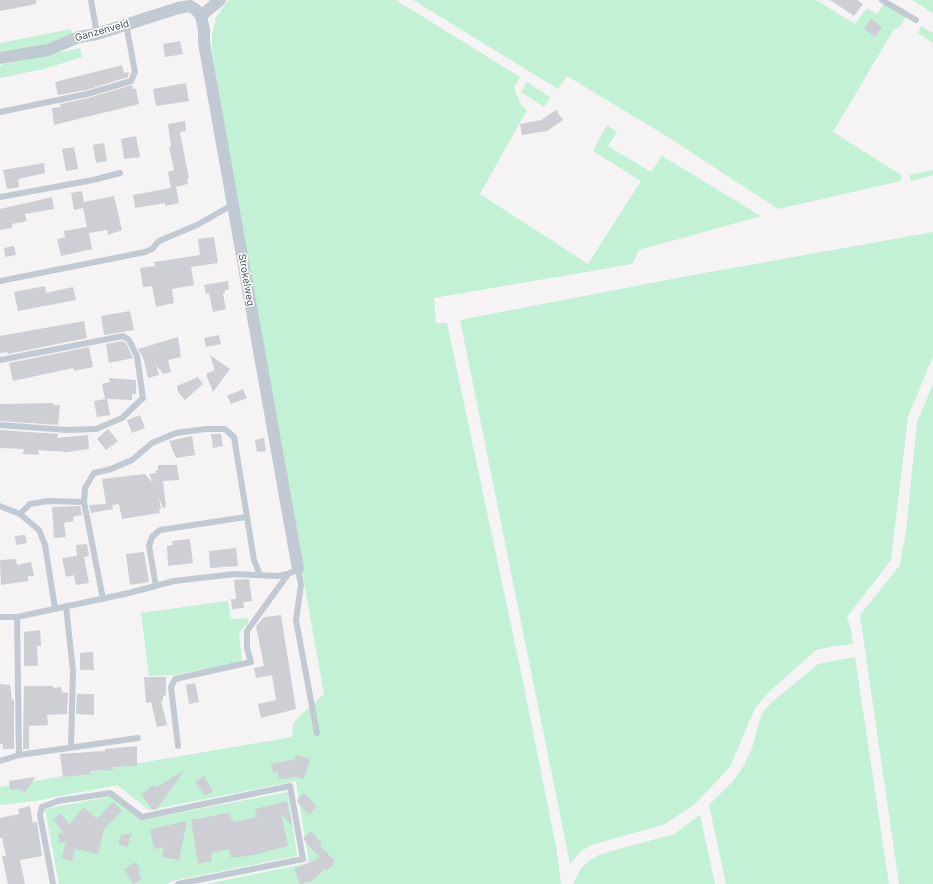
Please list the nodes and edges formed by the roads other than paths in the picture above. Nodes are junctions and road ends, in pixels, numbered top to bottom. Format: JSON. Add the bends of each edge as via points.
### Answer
{"nodes":[{"id":1,"x":90,"y":0,"type":"edge"},
{"id":2,"x":220,"y":0,"type":"edge"},
{"id":3,"x":882,"y":0,"type":"edge"},
{"id":4,"x":189,"y":3,"type":"edge"},
{"id":5,"x":201,"y":16,"type":"junction"},
{"id":6,"x":916,"y":20,"type":"dead end"},
{"id":7,"x":126,"y":24,"type":"junction"},
{"id":8,"x":98,"y":34,"type":"junction"},
{"id":9,"x":0,"y":58,"type":"edge"},
{"id":10,"x":0,"y":112,"type":"edge"},
{"id":11,"x":120,"y":173,"type":"dead end"},
{"id":12,"x":0,"y":197,"type":"edge"},
{"id":13,"x":232,"y":205,"type":"junction"},
{"id":14,"x":0,"y":281,"type":"edge"},
{"id":15,"x":0,"y":360,"type":"edge"},
{"id":16,"x":0,"y":425,"type":"edge"},
{"id":17,"x":84,"y":502,"type":"junction"},
{"id":18,"x":0,"y":506,"type":"edge"},
{"id":19,"x":20,"y":514,"type":"junction"},
{"id":20,"x":246,"y":517,"type":"junction"},
{"id":21,"x":293,"y":571,"type":"junction"},
{"id":22,"x":260,"y":575,"type":"junction"},
{"id":23,"x":156,"y":586,"type":"junction"},
{"id":24,"x":103,"y":599,"type":"junction"},
{"id":25,"x":66,"y":606,"type":"junction"},
{"id":26,"x":55,"y":608,"type":"junction"},
{"id":27,"x":0,"y":617,"type":"edge"},
{"id":28,"x":17,"y":617,"type":"junction"},
{"id":29,"x":317,"y":733,"type":"dead end"},
{"id":30,"x":138,"y":738,"type":"dead end"},
{"id":31,"x":71,"y":746,"type":"junction"},
{"id":32,"x":178,"y":746,"type":"dead end"},
{"id":33,"x":19,"y":755,"type":"junction"},
{"id":34,"x":0,"y":761,"type":"edge"},
{"id":35,"x":53,"y":884,"type":"edge"},
{"id":36,"x":178,"y":884,"type":"edge"}],
"edges":[{"from":1,"to":8,"type":"lane"},
{"from":2,"to":5,"type":"street"},
{"from":3,"to":6,"type":"lane"},
{"from":4,"to":5,"type":"street","name":"Ganzenveld"},
{"from":4,"to":7,"type":"street","name":"Ganzenveld"},
{"from":5,"to":13,"type":"street","name":"Strokelweg"},
{"from":7,"to":8,"type":"street","name":"Ganzenveld"},
{"from":7,"to":10,"type":"lane","via":[[135,72],[131,81],[87,94]]},
{"from":8,"to":9,"type":"street","name":"Ganzenveld","via":[[79,37],[48,50]]},
{"from":11,"to":12,"type":"lane"},
{"from":13,"to":14,"type":"lane","via":[[197,225],[159,241],[145,252]]},
{"from":13,"to":21,"type":"street","name":"Strokelweg"},
{"from":15,"to":16,"type":"lane","via":[[123,336],[129,340],[137,356],[143,398],[122,418],[96,429],[67,430]]},
{"from":17,"to":19,"type":"lane","via":[[48,501],[30,504]]},
{"from":17,"to":20,"type":"lane","via":[[85,488],[94,473],[132,460],[152,443],[176,433],[226,429],[234,437]]},
{"from":17,"to":24,"type":"lane"},
{"from":18,"to":19,"type":"lane"},
{"from":19,"to":26,"type":"lane","via":[[39,530],[45,545]]},
{"from":20,"to":22,"type":"lane","via":[[254,560]]},
{"from":20,"to":23,"type":"lane","via":[[160,530],[152,537],[149,546]]},
{"from":21,"to":22,"type":"lane","via":[[277,576]]},
{"from":21,"to":29,"type":"lane","via":[[300,585],[296,620]]},
{"from":21,"to":32,"type":"lane","via":[[247,630],[247,648],[251,662],[176,679],[171,687]]},
{"from":22,"to":23,"type":"lane","via":[[235,574],[174,581]]},
{"from":23,"to":24,"type":"lane"},
{"from":24,"to":25,"type":"lane"},
{"from":25,"to":26,"type":"lane"},
{"from":25,"to":31,"type":"lane","via":[[73,671]]},
{"from":26,"to":28,"type":"lane"},
{"from":27,"to":28,"type":"lane"},
{"from":28,"to":33,"type":"lane"},
{"from":30,"to":31,"type":"lane"},
{"from":31,"to":33,"type":"lane"},
{"from":33,"to":34,"type":"lane"},
{"from":35,"to":36,"type":"lane","via":[[40,815],[42,807],[58,801],[110,793],[142,817],[290,786],[303,859]]}]}
